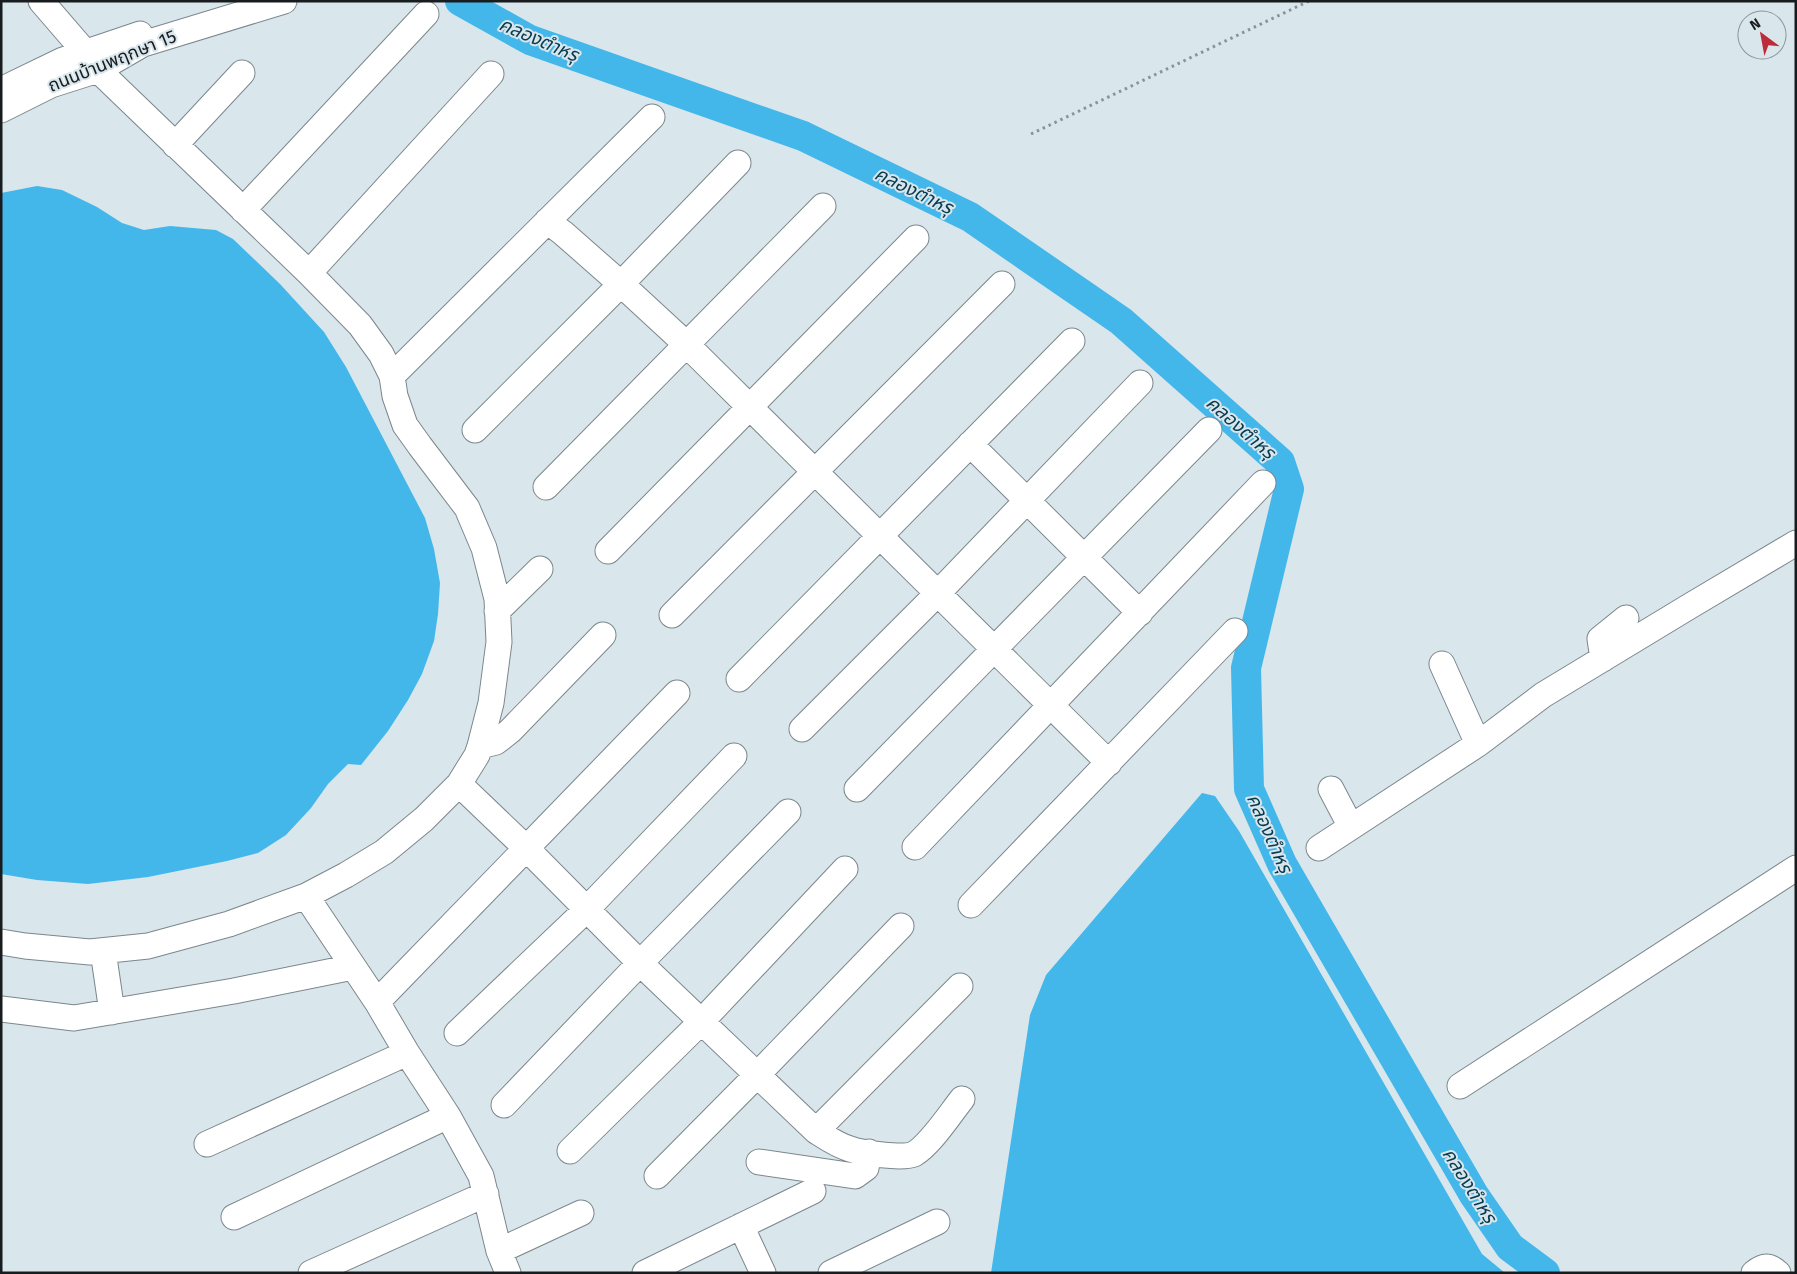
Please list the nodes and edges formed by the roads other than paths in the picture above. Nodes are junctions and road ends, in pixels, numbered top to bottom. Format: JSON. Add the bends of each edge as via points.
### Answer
{"nodes":[{"id":1,"x":41,"y":1,"type":"edge"},
{"id":2,"x":247,"y":1,"type":"edge"},
{"id":3,"x":284,"y":1,"type":"edge"},
{"id":4,"x":426,"y":14,"type":"dead end"},
{"id":5,"x":92,"y":61,"type":"junction"},
{"id":6,"x":242,"y":73,"type":"dead end"},
{"id":7,"x":490,"y":74,"type":"dead end"},
{"id":8,"x":1,"y":90,"type":"edge"},
{"id":9,"x":1,"y":110,"type":"edge"},
{"id":10,"x":652,"y":117,"type":"dead end"},
{"id":11,"x":175,"y":144,"type":"junction"},
{"id":12,"x":738,"y":163,"type":"dead end"},
{"id":13,"x":823,"y":206,"type":"dead end"},
{"id":14,"x":243,"y":210,"type":"junction"},
{"id":15,"x":547,"y":221,"type":"junction"},
{"id":16,"x":916,"y":238,"type":"dead end"},
{"id":17,"x":309,"y":273,"type":"junction"},
{"id":18,"x":621,"y":284,"type":"junction"},
{"id":19,"x":1002,"y":284,"type":"dead end"},
{"id":20,"x":1072,"y":341,"type":"dead end"},
{"id":21,"x":686,"y":344,"type":"junction"},
{"id":22,"x":392,"y":376,"type":"junction"},
{"id":23,"x":1140,"y":382,"type":"dead end"},
{"id":24,"x":749,"y":407,"type":"junction"},
{"id":25,"x":475,"y":430,"type":"dead end"},
{"id":26,"x":1209,"y":430,"type":"dead end"},
{"id":27,"x":970,"y":444,"type":"junction"},
{"id":28,"x":814,"y":471,"type":"junction"},
{"id":29,"x":1263,"y":483,"type":"dead end"},
{"id":30,"x":546,"y":487,"type":"dead end"},
{"id":31,"x":1027,"y":500,"type":"junction"},
{"id":32,"x":879,"y":536,"type":"junction"},
{"id":33,"x":1796,"y":543,"type":"edge"},
{"id":34,"x":608,"y":551,"type":"dead end"},
{"id":35,"x":1085,"y":557,"type":"junction"},
{"id":36,"x":540,"y":569,"type":"dead end"},
{"id":37,"x":938,"y":594,"type":"junction"},
{"id":38,"x":497,"y":611,"type":"junction"},
{"id":39,"x":1140,"y":612,"type":"junction"},
{"id":40,"x":672,"y":615,"type":"dead end"},
{"id":41,"x":1626,"y":618,"type":"dead end"},
{"id":42,"x":1235,"y":631,"type":"dead end"},
{"id":43,"x":603,"y":635,"type":"dead end"},
{"id":44,"x":994,"y":650,"type":"junction"},
{"id":45,"x":1603,"y":659,"type":"junction"},
{"id":46,"x":1442,"y":664,"type":"dead end"},
{"id":47,"x":739,"y":679,"type":"dead end"},
{"id":48,"x":677,"y":694,"type":"dead end"},
{"id":49,"x":1051,"y":706,"type":"junction"},
{"id":50,"x":802,"y":729,"type":"dead end"},
{"id":51,"x":1478,"y":744,"type":"junction"},
{"id":52,"x":480,"y":746,"type":"junction"},
{"id":53,"x":734,"y":756,"type":"dead end"},
{"id":54,"x":1109,"y":763,"type":"junction"},
{"id":55,"x":459,"y":784,"type":"junction"},
{"id":56,"x":857,"y":789,"type":"dead end"},
{"id":57,"x":1331,"y":789,"type":"dead end"},
{"id":58,"x":788,"y":812,"type":"dead end"},
{"id":59,"x":1351,"y":827,"type":"junction"},
{"id":60,"x":916,"y":847,"type":"dead end"},
{"id":61,"x":1319,"y":848,"type":"dead end"},
{"id":62,"x":527,"y":849,"type":"junction"},
{"id":63,"x":1796,"y":868,"type":"edge"},
{"id":64,"x":846,"y":869,"type":"dead end"},
{"id":65,"x":306,"y":896,"type":"junction"},
{"id":66,"x":971,"y":904,"type":"dead end"},
{"id":67,"x":586,"y":910,"type":"junction"},
{"id":68,"x":901,"y":926,"type":"dead end"},
{"id":69,"x":1,"y":942,"type":"edge"},
{"id":70,"x":103,"y":951,"type":"junction"},
{"id":71,"x":640,"y":963,"type":"junction"},
{"id":72,"x":354,"y":967,"type":"junction"},
{"id":73,"x":960,"y":986,"type":"dead end"},
{"id":74,"x":377,"y":1002,"type":"junction"},
{"id":75,"x":1,"y":1010,"type":"edge"},
{"id":76,"x":112,"y":1012,"type":"junction"},
{"id":77,"x":701,"y":1022,"type":"junction"},
{"id":78,"x":457,"y":1033,"type":"dead end"},
{"id":79,"x":407,"y":1053,"type":"junction"},
{"id":80,"x":758,"y":1074,"type":"junction"},
{"id":81,"x":1460,"y":1086,"type":"dead end"},
{"id":82,"x":962,"y":1099,"type":"dead end"},
{"id":83,"x":504,"y":1105,"type":"dead end"},
{"id":84,"x":448,"y":1116,"type":"junction"},
{"id":85,"x":816,"y":1131,"type":"junction"},
{"id":86,"x":207,"y":1144,"type":"dead end"},
{"id":87,"x":570,"y":1151,"type":"dead end"},
{"id":88,"x":869,"y":1152,"type":"junction"},
{"id":89,"x":759,"y":1162,"type":"dead end"},
{"id":90,"x":657,"y":1176,"type":"dead end"},
{"id":91,"x":813,"y":1191,"type":"dead end"},
{"id":92,"x":486,"y":1194,"type":"junction"},
{"id":93,"x":581,"y":1213,"type":"dead end"},
{"id":94,"x":234,"y":1217,"type":"dead end"},
{"id":95,"x":936,"y":1222,"type":"dead end"},
{"id":96,"x":741,"y":1226,"type":"junction"},
{"id":97,"x":505,"y":1267,"type":"edge"},
{"id":98,"x":311,"y":1273,"type":"edge"},
{"id":99,"x":646,"y":1273,"type":"edge"},
{"id":100,"x":763,"y":1273,"type":"edge"},
{"id":101,"x":831,"y":1273,"type":"edge"},
{"id":102,"x":1754,"y":1273,"type":"edge"},
{"id":103,"x":1778,"y":1273,"type":"edge"}],
"edges":[{"from":1,"to":5,"type":"street"},
{"from":2,"to":5,"type":"street","name":"ถนนบ้านพฤกษา 15"},
{"from":3,"to":5,"type":"street","name":"ถนนบ้านพฤกษา 15"},
{"from":4,"to":14,"type":"street"},
{"from":5,"to":8,"type":"street","name":"ถนนบ้านพฤกษา 15"},
{"from":5,"to":9,"type":"street","name":"ถนนบ้านพฤกษา 15"},
{"from":5,"to":11,"type":"street"},
{"from":6,"to":11,"type":"street"},
{"from":7,"to":17,"type":"street"},
{"from":10,"to":15,"type":"street"},
{"from":11,"to":14,"type":"street"},
{"from":12,"to":18,"type":"street"},
{"from":13,"to":21,"type":"street"},
{"from":14,"to":17,"type":"street"},
{"from":15,"to":18,"type":"street"},
{"from":15,"to":22,"type":"street"},
{"from":16,"to":24,"type":"street"},
{"from":17,"to":22,"type":"street","via":[[360,325]]},
{"from":18,"to":21,"type":"street"},
{"from":18,"to":25,"type":"street"},
{"from":19,"to":28,"type":"street"},
{"from":20,"to":27,"type":"street"},
{"from":21,"to":24,"type":"street"},
{"from":21,"to":30,"type":"street"},
{"from":22,"to":38,"type":"street","via":[[405,425],[467,508],[484,548],[497,598]]},
{"from":23,"to":31,"type":"street"},
{"from":24,"to":28,"type":"street"},
{"from":24,"to":34,"type":"street"},
{"from":26,"to":35,"type":"street"},
{"from":27,"to":31,"type":"street"},
{"from":27,"to":32,"type":"street"},
{"from":28,"to":32,"type":"street"},
{"from":28,"to":40,"type":"street"},
{"from":29,"to":39,"type":"street"},
{"from":31,"to":35,"type":"street"},
{"from":31,"to":37,"type":"street"},
{"from":32,"to":37,"type":"street"},
{"from":32,"to":47,"type":"street"},
{"from":33,"to":45,"type":"street"},
{"from":35,"to":39,"type":"street"},
{"from":35,"to":44,"type":"street"},
{"from":36,"to":38,"type":"street"},
{"from":37,"to":44,"type":"street"},
{"from":37,"to":50,"type":"street"},
{"from":38,"to":52,"type":"street","via":[[499,642],[491,703]]},
{"from":39,"to":49,"type":"street"},
{"from":41,"to":45,"type":"street","via":[[1600,639]]},
{"from":42,"to":54,"type":"street"},
{"from":43,"to":52,"type":"street","via":[[510,731],[496,742]]},
{"from":44,"to":49,"type":"street"},
{"from":44,"to":56,"type":"street"},
{"from":45,"to":51,"type":"street","via":[[1543,695]]},
{"from":46,"to":51,"type":"street"},
{"from":48,"to":62,"type":"street"},
{"from":49,"to":54,"type":"street"},
{"from":49,"to":60,"type":"street"},
{"from":51,"to":59,"type":"street"},
{"from":52,"to":55,"type":"street"},
{"from":53,"to":67,"type":"street"},
{"from":54,"to":66,"type":"street"},
{"from":55,"to":62,"type":"street"},
{"from":55,"to":65,"type":"street","via":[[424,820],[384,852]]},
{"from":57,"to":59,"type":"street"},
{"from":58,"to":71,"type":"street"},
{"from":59,"to":61,"type":"street"},
{"from":62,"to":67,"type":"street"},
{"from":62,"to":74,"type":"street"},
{"from":63,"to":81,"type":"street"},
{"from":64,"to":77,"type":"street"},
{"from":65,"to":70,"type":"street","via":[[229,924],[148,946]]},
{"from":65,"to":72,"type":"street"},
{"from":67,"to":71,"type":"street"},
{"from":67,"to":78,"type":"street"},
{"from":68,"to":80,"type":"street"},
{"from":69,"to":70,"type":"street"},
{"from":70,"to":76,"type":"street"},
{"from":71,"to":77,"type":"street"},
{"from":71,"to":83,"type":"street"},
{"from":72,"to":74,"type":"street"},
{"from":72,"to":76,"type":"street"},
{"from":73,"to":85,"type":"street"},
{"from":74,"to":79,"type":"street"},
{"from":75,"to":76,"type":"street","via":[[74,1018]]},
{"from":77,"to":80,"type":"street"},
{"from":77,"to":87,"type":"street"},
{"from":79,"to":84,"type":"street"},
{"from":79,"to":86,"type":"street"},
{"from":80,"to":85,"type":"street"},
{"from":80,"to":90,"type":"street"},
{"from":82,"to":88,"type":"street","via":[[922,1148],[912,1155]]},
{"from":84,"to":92,"type":"street","via":[[481,1176]]},
{"from":84,"to":94,"type":"street"},
{"from":85,"to":88,"type":"street","via":[[852,1150]]},
{"from":88,"to":89,"type":"street","via":[[866,1168],[855,1176]]},
{"from":91,"to":96,"type":"street"},
{"from":92,"to":97,"type":"street"},
{"from":92,"to":98,"type":"street"},
{"from":93,"to":97,"type":"street"},
{"from":95,"to":101,"type":"street"},
{"from":96,"to":99,"type":"street"},
{"from":96,"to":100,"type":"street"},
{"from":102,"to":103,"type":"street","via":[[1767,1266]]}]}
